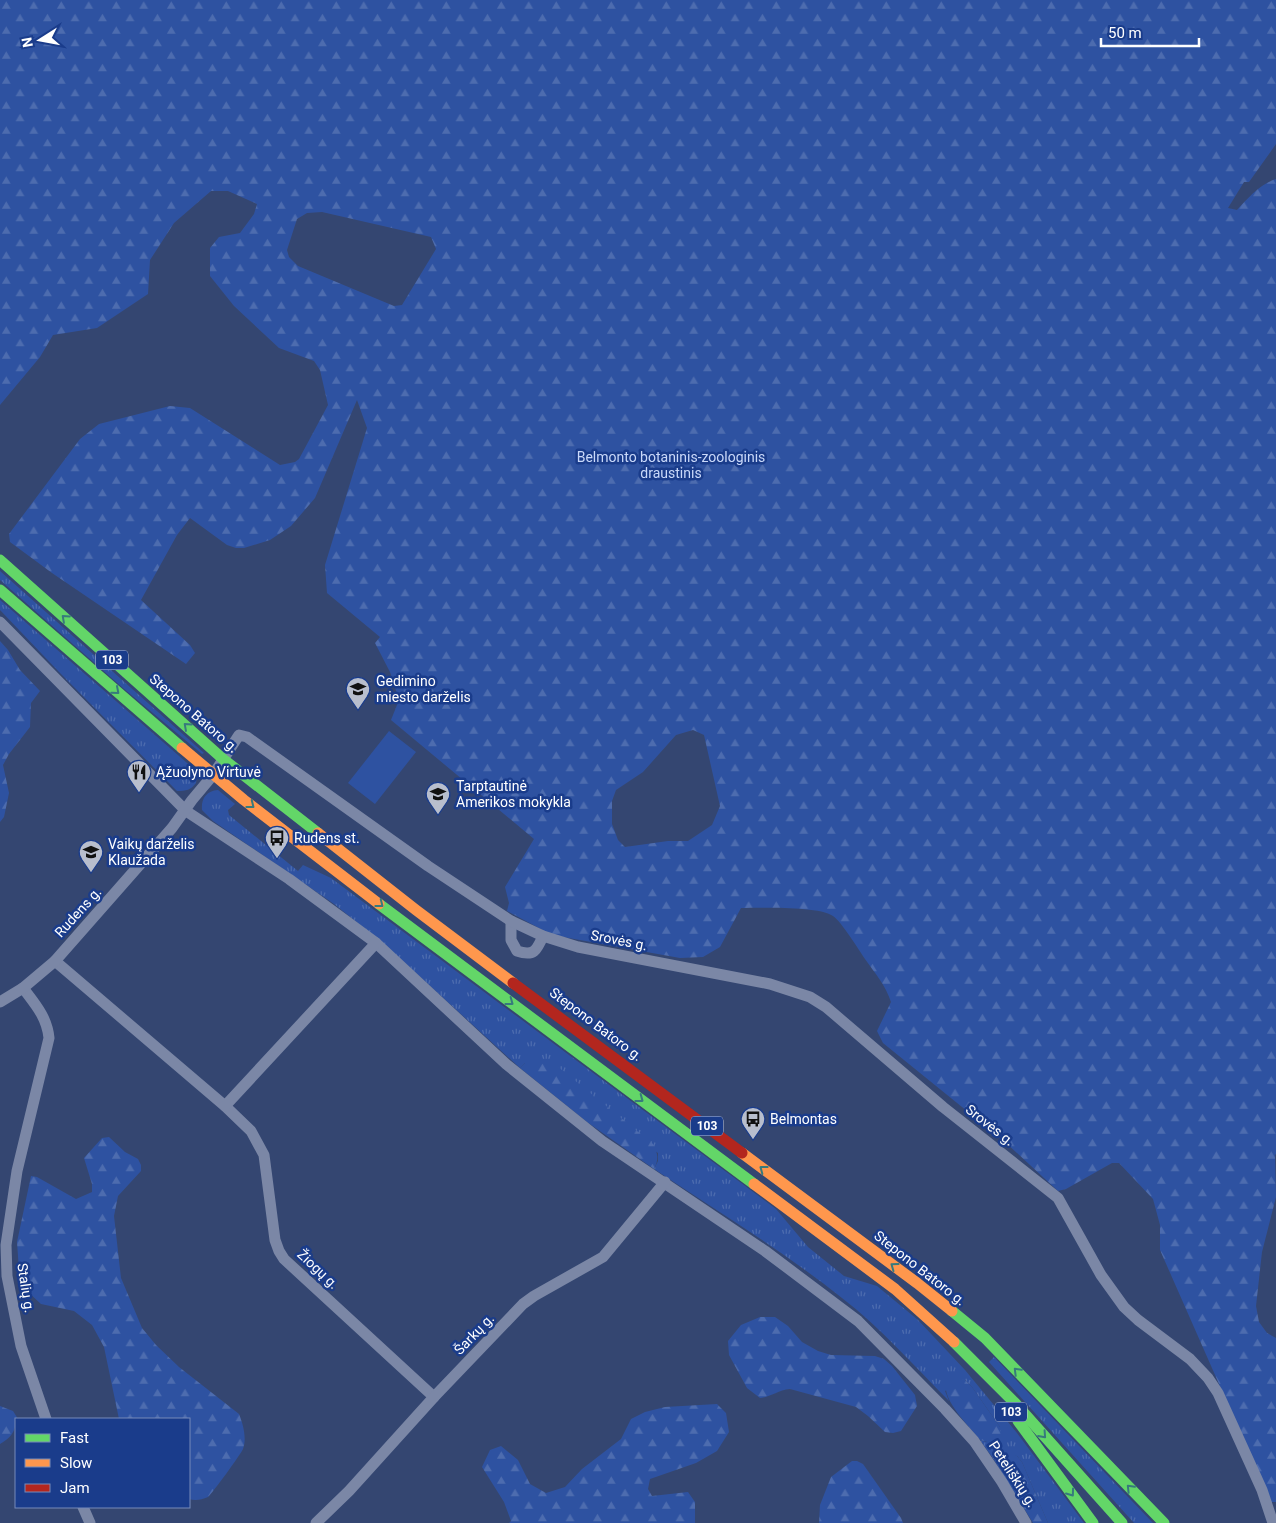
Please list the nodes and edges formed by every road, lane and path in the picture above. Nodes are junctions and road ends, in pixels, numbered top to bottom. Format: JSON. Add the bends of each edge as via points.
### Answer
{"nodes":[{"id":1,"x":0,"y":560,"type":"edge"},
{"id":2,"x":0,"y":590,"type":"edge"},
{"id":3,"x":0,"y":622,"type":"edge"},
{"id":4,"x":223,"y":759,"type":"junction"},
{"id":5,"x":213,"y":775,"type":"junction"},
{"id":6,"x":186,"y":811,"type":"junction"},
{"id":7,"x":510,"y":921,"type":"junction"},
{"id":8,"x":543,"y":936,"type":"junction"},
{"id":9,"x":376,"y":943,"type":"junction"},
{"id":10,"x":55,"y":961,"type":"junction"},
{"id":11,"x":23,"y":988,"type":"junction"},
{"id":12,"x":0,"y":1002,"type":"edge"},
{"id":13,"x":225,"y":1106,"type":"junction"},
{"id":14,"x":665,"y":1182,"type":"junction"},
{"id":15,"x":973,"y":1362,"type":"junction"},
{"id":16,"x":434,"y":1397,"type":"junction"},
{"id":17,"x":46,"y":1418,"type":"edge"},
{"id":18,"x":83,"y":1508,"type":"edge"},
{"id":19,"x":90,"y":1523,"type":"edge"},
{"id":20,"x":316,"y":1523,"type":"edge"},
{"id":21,"x":1026,"y":1523,"type":"edge"},
{"id":22,"x":1093,"y":1523,"type":"edge"},
{"id":23,"x":1122,"y":1523,"type":"edge"},
{"id":24,"x":1164,"y":1523,"type":"edge"},
{"id":25,"x":1273,"y":1523,"type":"edge"}],
"edges":[{"from":4,"to":1,"type":"main road","name":"Stepono Batoro g.","number":"103","one_way":true},
{"from":2,"to":5,"type":"main road","number":"103","one_way":true},
{"from":3,"to":6,"type":"street"},
{"from":4,"to":5,"type":"street","name":"Rudens g."},
{"from":4,"to":7,"type":"street","name":"Srovės g.","via":[[239,735],[247,737]]},
{"from":24,"to":4,"type":"main road","name":"Stepono Batoro g.","number":"103","one_way":true,"via":[[984,1338],[917,1283],[416,910]]},
{"from":5,"to":6,"type":"street","name":"Rudens g."},
{"from":5,"to":15,"type":"main road","number":"103","one_way":true,"via":[[408,926],[895,1289]]},
{"from":6,"to":9,"type":"street","via":[[289,879]]},
{"from":6,"to":10,"type":"street","name":"Rudens g."},
{"from":7,"to":8,"type":"street","name":"Srovės g."},
{"from":7,"to":8,"type":"street","via":[[517,951],[533,952]]},
{"from":8,"to":25,"type":"street","name":"Srovės g.","via":[[614,955],[770,984],[810,997],[826,1007],[942,1106],[1058,1198],[1101,1275],[1124,1307],[1190,1359],[1218,1393],[1259,1482]]},
{"from":9,"to":13,"type":"street"},
{"from":9,"to":14,"type":"street","via":[[506,1064],[602,1141]]},
{"from":10,"to":11,"type":"street","name":"Rudens g."},
{"from":10,"to":13,"type":"street","name":"Žiogų g."},
{"from":11,"to":12,"type":"street","name":"Rudens g."},
{"from":11,"to":17,"type":"street","name":"Stalių g.","via":[[41,1010],[49,1038],[16,1171],[6,1245],[7,1276],[21,1346]]},
{"from":13,"to":16,"type":"street","name":"Žiogų g.","via":[[251,1131],[264,1155],[275,1240],[284,1259]]},
{"from":14,"to":16,"type":"street","name":"Šarkų g.","via":[[603,1257],[523,1304]]},
{"from":14,"to":21,"type":"street","name":"Peteliškių g.","via":[[858,1321],[974,1441]]},
{"from":15,"to":22,"type":"main road","number":"103","one_way":true},
{"from":15,"to":23,"type":"main road","one_way":true,"via":[[1015,1403]]},
{"from":16,"to":20,"type":"street","name":"Šarkų g."},
{"from":18,"to":19,"type":"street"}]}
